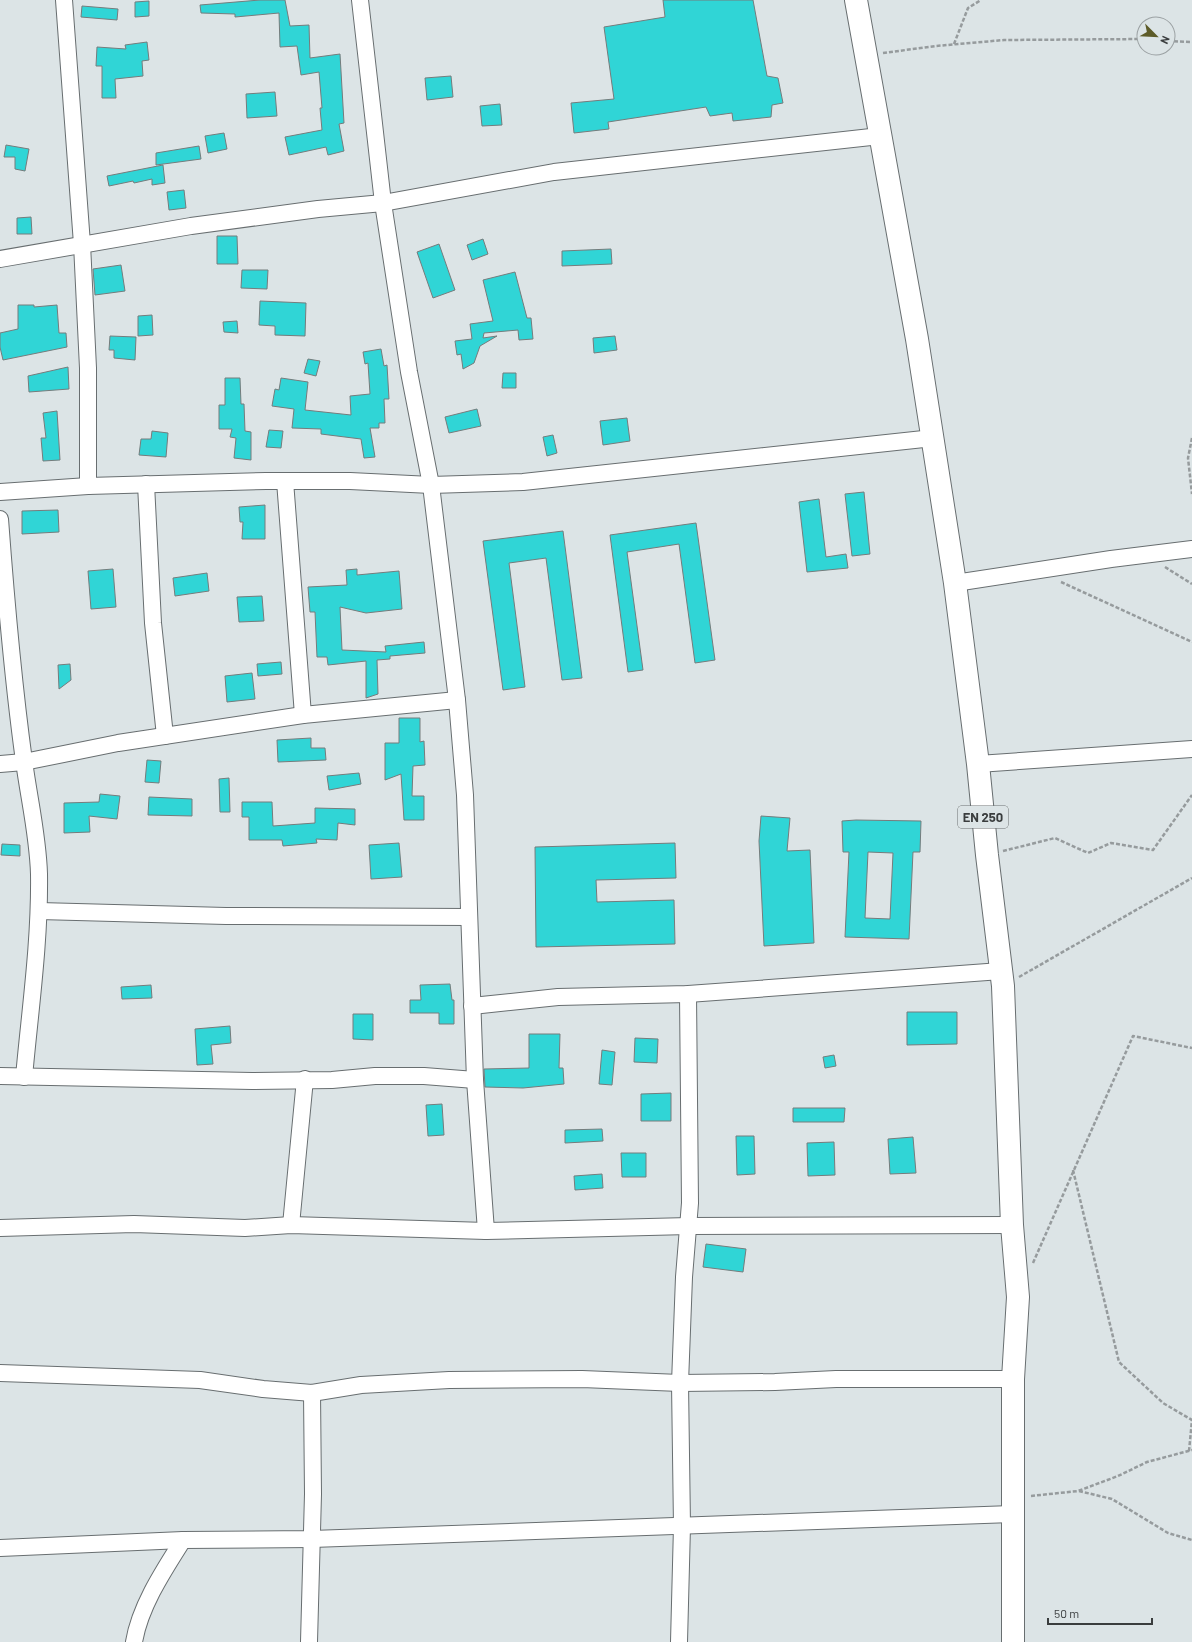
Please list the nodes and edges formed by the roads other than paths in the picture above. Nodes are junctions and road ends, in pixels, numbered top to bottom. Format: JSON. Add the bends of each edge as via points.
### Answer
{"nodes":[{"id":1,"x":64,"y":0,"type":"edge"},
{"id":2,"x":360,"y":0,"type":"edge"},
{"id":3,"x":856,"y":0,"type":"edge"},
{"id":4,"x":880,"y":136,"type":"junction"},
{"id":5,"x":383,"y":203,"type":"junction"},
{"id":6,"x":82,"y":244,"type":"junction"},
{"id":7,"x":0,"y":259,"type":"edge"},
{"id":8,"x":933,"y":438,"type":"junction"},
{"id":9,"x":285,"y":481,"type":"junction"},
{"id":10,"x":146,"y":484,"type":"junction"},
{"id":11,"x":431,"y":485,"type":"junction"},
{"id":12,"x":88,"y":486,"type":"junction"},
{"id":13,"x":0,"y":492,"type":"edge"},
{"id":14,"x":0,"y":519,"type":"edge"},
{"id":15,"x":1192,"y":549,"type":"edge"},
{"id":16,"x":955,"y":583,"type":"junction"},
{"id":17,"x":457,"y":700,"type":"junction"},
{"id":18,"x":303,"y":715,"type":"junction"},
{"id":19,"x":165,"y":736,"type":"junction"},
{"id":20,"x":1192,"y":749,"type":"edge"},
{"id":21,"x":24,"y":762,"type":"junction"},
{"id":22,"x":0,"y":764,"type":"edge"},
{"id":23,"x":978,"y":764,"type":"junction"},
{"id":24,"x":39,"y":911,"type":"junction"},
{"id":25,"x":469,"y":917,"type":"junction"},
{"id":26,"x":1002,"y":979,"type":"junction"},
{"id":27,"x":688,"y":994,"type":"junction"},
{"id":28,"x":472,"y":1006,"type":"junction"},
{"id":29,"x":0,"y":1076,"type":"edge"},
{"id":30,"x":24,"y":1077,"type":"junction"},
{"id":31,"x":305,"y":1080,"type":"junction"},
{"id":32,"x":475,"y":1080,"type":"junction"},
{"id":33,"x":291,"y":1225,"type":"junction"},
{"id":34,"x":1012,"y":1225,"type":"junction"},
{"id":35,"x":689,"y":1226,"type":"junction"},
{"id":36,"x":0,"y":1228,"type":"edge"},
{"id":37,"x":486,"y":1231,"type":"junction"},
{"id":38,"x":0,"y":1373,"type":"edge"},
{"id":39,"x":1013,"y":1379,"type":"junction"},
{"id":40,"x":680,"y":1382,"type":"junction"},
{"id":41,"x":312,"y":1393,"type":"junction"},
{"id":42,"x":1012,"y":1506,"type":"junction"},
{"id":43,"x":682,"y":1526,"type":"junction"},
{"id":44,"x":312,"y":1539,"type":"junction"},
{"id":45,"x":183,"y":1540,"type":"junction"},
{"id":46,"x":0,"y":1548,"type":"edge"},
{"id":47,"x":134,"y":1642,"type":"edge"},
{"id":48,"x":309,"y":1642,"type":"edge"},
{"id":49,"x":679,"y":1642,"type":"edge"},
{"id":50,"x":1013,"y":1642,"type":"edge"}],
"edges":[{"from":1,"to":6,"type":"street"},
{"from":2,"to":5,"type":"street"},
{"from":3,"to":4,"type":"main road","number":"EN 250"},
{"from":4,"to":5,"type":"street","via":[[554,172]]},
{"from":4,"to":8,"type":"main road","number":"EN 250"},
{"from":5,"to":6,"type":"street","via":[[191,226]]},
{"from":5,"to":11,"type":"street","via":[[409,372]]},
{"from":6,"to":7,"type":"street"},
{"from":6,"to":12,"type":"street","via":[[88,368]]},
{"from":8,"to":11,"type":"street","via":[[524,482]]},
{"from":8,"to":16,"type":"main road","number":"EN 250"},
{"from":9,"to":10,"type":"street"},
{"from":9,"to":11,"type":"street"},
{"from":9,"to":18,"type":"street"},
{"from":10,"to":12,"type":"street"},
{"from":10,"to":19,"type":"street","via":[[153,623]]},
{"from":11,"to":17,"type":"street"},
{"from":12,"to":13,"type":"street"},
{"from":14,"to":21,"type":"street"},
{"from":15,"to":16,"type":"street"},
{"from":16,"to":23,"type":"main road","number":"EN 250"},
{"from":17,"to":18,"type":"street"},
{"from":17,"to":25,"type":"street","via":[[465,795]]},
{"from":18,"to":19,"type":"street"},
{"from":19,"to":21,"type":"street"},
{"from":20,"to":23,"type":"street"},
{"from":21,"to":22,"type":"street"},
{"from":21,"to":24,"type":"street","via":[[38,845]]},
{"from":23,"to":26,"type":"main road","number":"EN 250"},
{"from":24,"to":25,"type":"street","via":[[203,916]]},
{"from":24,"to":30,"type":"street"},
{"from":25,"to":28,"type":"street"},
{"from":26,"to":27,"type":"street"},
{"from":26,"to":34,"type":"main road","number":"EN 250"},
{"from":27,"to":28,"type":"street","via":[[558,997]]},
{"from":27,"to":35,"type":"street"},
{"from":28,"to":32,"type":"street"},
{"from":29,"to":30,"type":"street"},
{"from":30,"to":31,"type":"street"},
{"from":31,"to":32,"type":"street","via":[[375,1076]]},
{"from":31,"to":33,"type":"street"},
{"from":32,"to":37,"type":"street"},
{"from":33,"to":36,"type":"street","via":[[245,1228],[134,1224]]},
{"from":33,"to":37,"type":"street"},
{"from":34,"to":35,"type":"street"},
{"from":34,"to":39,"type":"main road","number":"EN 250","via":[[1018,1298]]},
{"from":35,"to":37,"type":"street"},
{"from":35,"to":40,"type":"street","via":[[684,1277]]},
{"from":38,"to":41,"type":"street","via":[[200,1380]]},
{"from":39,"to":40,"type":"street"},
{"from":39,"to":42,"type":"main road","number":"EN 250"},
{"from":40,"to":41,"type":"street","via":[[582,1379],[449,1380],[361,1385]]},
{"from":40,"to":43,"type":"street"},
{"from":41,"to":44,"type":"street"},
{"from":42,"to":43,"type":"street"},
{"from":42,"to":50,"type":"main road","number":"EN 250"},
{"from":43,"to":44,"type":"street"},
{"from":43,"to":49,"type":"street"},
{"from":44,"to":45,"type":"street"},
{"from":44,"to":48,"type":"street"},
{"from":45,"to":46,"type":"street"},
{"from":45,"to":47,"type":"street","via":[[146,1605]]}]}
